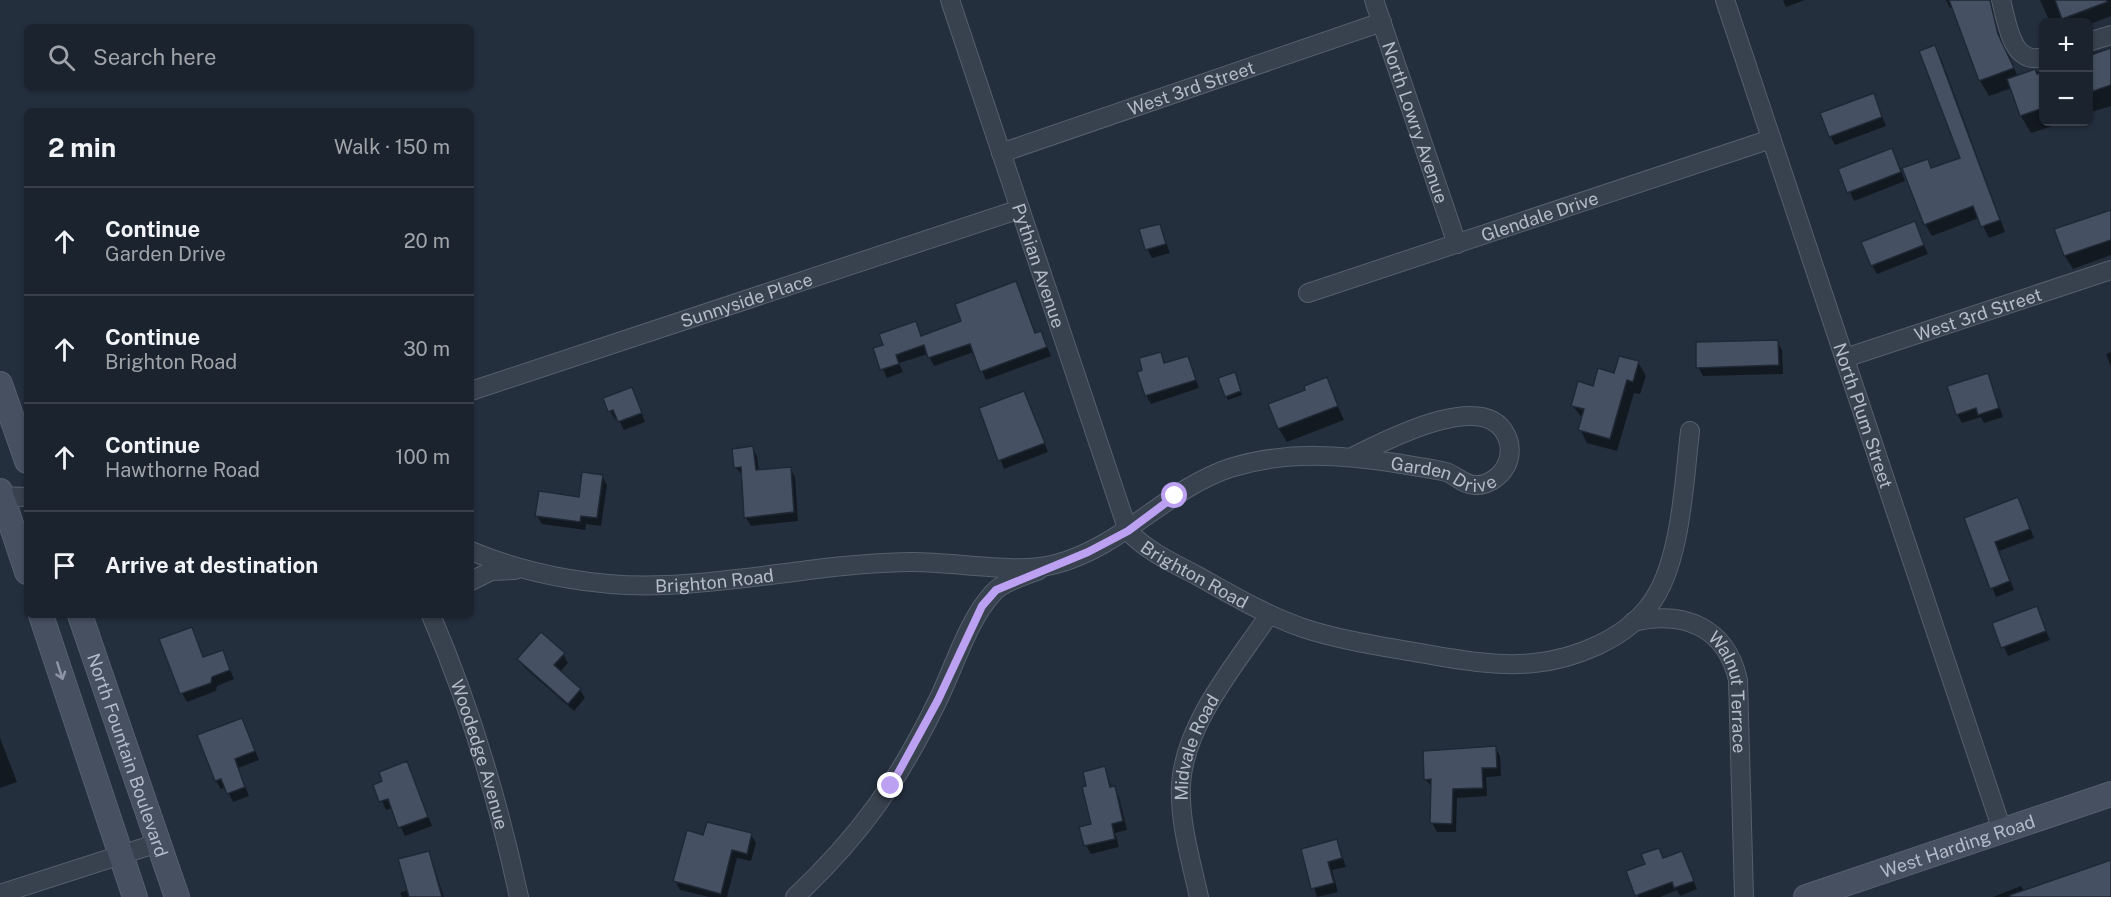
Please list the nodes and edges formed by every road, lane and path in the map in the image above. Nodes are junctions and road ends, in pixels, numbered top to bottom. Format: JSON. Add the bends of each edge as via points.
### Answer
{"nodes":[{"id":1,"x":950,"y":0,"type":"edge"},
{"id":2,"x":1374,"y":0,"type":"edge"},
{"id":3,"x":1725,"y":0,"type":"edge"},
{"id":4,"x":2001,"y":0,"type":"edge"},
{"id":5,"x":1382,"y":22,"type":"junction"},
{"id":6,"x":2111,"y":34,"type":"edge"},
{"id":7,"x":2093,"y":40,"type":"edge"},
{"id":8,"x":2039,"y":57,"type":"edge"},
{"id":9,"x":1771,"y":139,"type":"junction"},
{"id":10,"x":1001,"y":153,"type":"junction"},
{"id":11,"x":1020,"y":209,"type":"junction"},
{"id":12,"x":1458,"y":244,"type":"junction"},
{"id":13,"x":2111,"y":270,"type":"edge"},
{"id":14,"x":1308,"y":293,"type":"dead end"},
{"id":15,"x":1845,"y":358,"type":"junction"},
{"id":16,"x":474,"y":390,"type":"edge"},
{"id":17,"x":3,"y":393,"type":"edge"},
{"id":18,"x":24,"y":423,"type":"edge"},
{"id":19,"x":1690,"y":431,"type":"dead end"},
{"id":20,"x":24,"y":452,"type":"edge"},
{"id":21,"x":1354,"y":456,"type":"junction"},
{"id":22,"x":1,"y":494,"type":"edge"},
{"id":23,"x":24,"y":497,"type":"edge"},
{"id":24,"x":1128,"y":531,"type":"junction"},
{"id":25,"x":474,"y":552,"type":"edge"},
{"id":26,"x":24,"y":563,"type":"edge"},
{"id":27,"x":1056,"y":564,"type":"junction"},
{"id":28,"x":524,"y":569,"type":"junction"},
{"id":29,"x":474,"y":580,"type":"edge"},
{"id":30,"x":1269,"y":615,"type":"junction"},
{"id":31,"x":42,"y":618,"type":"edge"},
{"id":32,"x":81,"y":618,"type":"edge"},
{"id":33,"x":432,"y":618,"type":"edge"},
{"id":34,"x":445,"y":618,"type":"edge"},
{"id":35,"x":1633,"y":622,"type":"junction"},
{"id":36,"x":446,"y":651,"type":"junction"},
{"id":37,"x":2111,"y":795,"type":"edge"},
{"id":38,"x":2002,"y":830,"type":"junction"},
{"id":39,"x":158,"y":843,"type":"junction"},
{"id":40,"x":121,"y":855,"type":"junction"},
{"id":41,"x":0,"y":894,"type":"edge"},
{"id":42,"x":135,"y":897,"type":"edge"},
{"id":43,"x":177,"y":897,"type":"edge"},
{"id":44,"x":519,"y":897,"type":"edge"},
{"id":45,"x":795,"y":897,"type":"edge"},
{"id":46,"x":1199,"y":897,"type":"edge"},
{"id":47,"x":1743,"y":897,"type":"edge"},
{"id":48,"x":1806,"y":897,"type":"edge"}],
"edges":[{"from":1,"to":10,"type":"street","name":"Pythian Avenue"},
{"from":2,"to":5,"type":"street","name":"North Lowry Avenue"},
{"from":3,"to":9,"type":"street","name":"North Plum Street"},
{"from":4,"to":8,"type":"street","via":[[2012,42],[2028,57]]},
{"from":5,"to":10,"type":"street","name":"West 3rd Street"},
{"from":5,"to":12,"type":"street","name":"North Lowry Avenue"},
{"from":6,"to":7,"type":"street"},
{"from":9,"to":12,"type":"street","name":"Glendale Drive"},
{"from":9,"to":15,"type":"street","name":"North Plum Street"},
{"from":10,"to":11,"type":"street","name":"Pythian Avenue"},
{"from":11,"to":16,"type":"street","name":"Sunnyside Place"},
{"from":11,"to":24,"type":"street","name":"Pythian Avenue"},
{"from":12,"to":14,"type":"street","name":"Glendale Drive"},
{"from":13,"to":15,"type":"street","name":"West 3rd Street"},
{"from":15,"to":38,"type":"street","name":"North Plum Street"},
{"from":17,"to":18,"type":"street"},
{"from":17,"to":20,"type":"street"},
{"from":19,"to":35,"type":"street","via":[[1667,576],[1649,607]]},
{"from":21,"to":21,"type":"street","name":"Garden Drive","via":[[1390,438],[1458,416],[1496,422],[1504,430],[1510,453],[1498,476],[1475,485],[1449,472]]},
{"from":21,"to":24,"type":"street","name":"Garden Drive","via":[[1299,455],[1230,469],[1175,496]]},
{"from":22,"to":23,"type":"street"},
{"from":22,"to":26,"type":"street"},
{"from":24,"to":27,"type":"street","name":"Brighton Road"},
{"from":24,"to":30,"type":"street","name":"Brighton Road","via":[[1143,546]]},
{"from":25,"to":28,"type":"street","name":"Brighton Road"},
{"from":27,"to":28,"type":"street","name":"Brighton Road","via":[[854,565],[665,585],[621,585]]},
{"from":27,"to":45,"type":"street","via":[[996,590],[982,606],[938,700],[891,786],[867,821]]},
{"from":28,"to":29,"type":"street","via":[[491,571]]},
{"from":30,"to":35,"type":"street","name":"Brighton Road","via":[[1361,642],[1499,664],[1533,663],[1586,651]]},
{"from":30,"to":46,"type":"street","name":"Midvale Road","via":[[1210,705],[1184,759],[1182,814]]},
{"from":31,"to":40,"type":"street","name":"North Fountain Boulevard","one_way":true},
{"from":32,"to":39,"type":"street","name":"North Fountain Boulevard"},
{"from":33,"to":36,"type":"street","name":"Woodedge Avenue"},
{"from":34,"to":36,"type":"street"},
{"from":35,"to":47,"type":"street","name":"Walnut Terrace","via":[[1667,617],[1699,626],[1715,636],[1734,663],[1738,680]]},
{"from":36,"to":44,"type":"street","name":"Woodedge Avenue","via":[[489,776]]},
{"from":37,"to":38,"type":"street","name":"West Harding Road"},
{"from":38,"to":48,"type":"street","name":"West Harding Road"},
{"from":39,"to":40,"type":"street"},
{"from":39,"to":43,"type":"street","name":"North Fountain Boulevard"},
{"from":40,"to":41,"type":"street"},
{"from":40,"to":42,"type":"street","name":"North Fountain Boulevard"}]}
